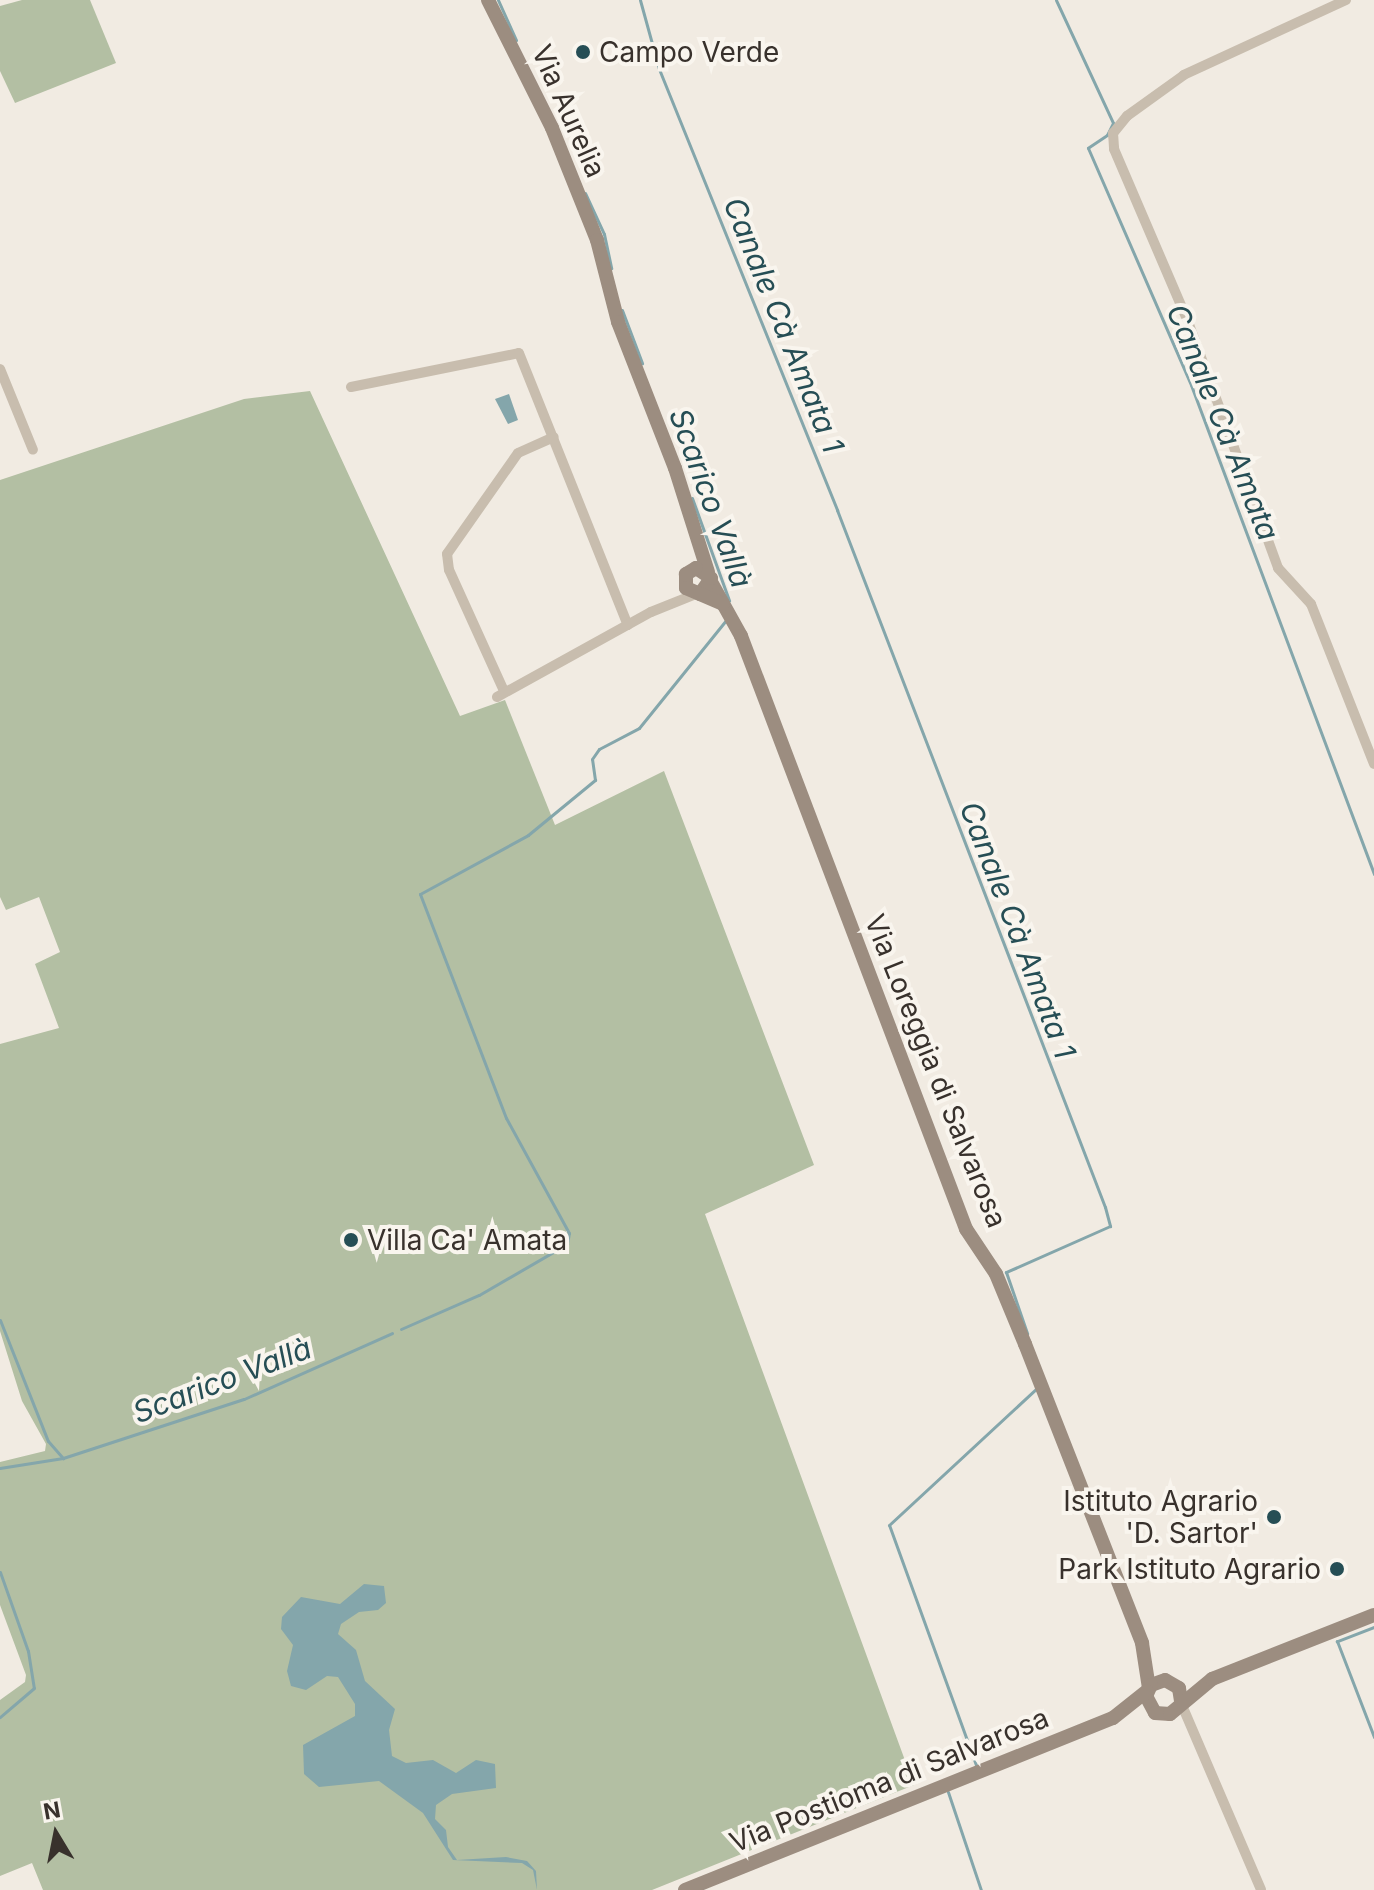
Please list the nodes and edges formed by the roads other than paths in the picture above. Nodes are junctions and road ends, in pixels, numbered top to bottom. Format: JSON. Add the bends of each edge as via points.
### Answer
{"nodes":[{"id":1,"x":488,"y":0,"type":"edge"},
{"id":2,"x":1346,"y":0,"type":"edge"},
{"id":3,"x":0,"y":369,"type":"edge"},
{"id":4,"x":351,"y":387,"type":"dead end"},
{"id":5,"x":554,"y":437,"type":"junction"},
{"id":6,"x":33,"y":450,"type":"dead end"},
{"id":7,"x":695,"y":535,"type":"junction"},
{"id":8,"x":686,"y":576,"type":"junction"},
{"id":9,"x":704,"y":585,"type":"junction"},
{"id":10,"x":665,"y":605,"type":"junction"},
{"id":11,"x":628,"y":625,"type":"junction"},
{"id":12,"x":1374,"y":764,"type":"edge"},
{"id":13,"x":1374,"y":1615,"type":"edge"},
{"id":14,"x":1142,"y":1643,"type":"junction"},
{"id":15,"x":1212,"y":1679,"type":"junction"},
{"id":16,"x":1171,"y":1681,"type":"junction"},
{"id":17,"x":1148,"y":1690,"type":"junction"},
{"id":18,"x":1181,"y":1702,"type":"junction"},
{"id":19,"x":1161,"y":1714,"type":"junction"},
{"id":20,"x":1113,"y":1718,"type":"junction"},
{"id":21,"x":1189,"y":1727,"type":"junction"},
{"id":22,"x":685,"y":1890,"type":"edge"},
{"id":23,"x":1261,"y":1890,"type":"edge"}],
"edges":[{"from":1,"to":7,"type":"street","name":"Via Aurelia","via":[[552,128],[580,200]]},
{"from":2,"to":12,"type":"street","via":[[1184,75],[1127,116],[1113,133],[1114,149],[1187,319],[1278,568],[1311,604]]},
{"from":3,"to":6,"type":"street"},
{"from":4,"to":5,"type":"street","via":[[517,352]]},
{"from":5,"to":11,"type":"street"},
{"from":5,"to":11,"type":"street","via":[[518,453],[447,554],[449,570],[500,694]]},
{"from":7,"to":8,"type":"street"},
{"from":7,"to":9,"type":"street"},
{"from":8,"to":9,"type":"street","name":"Via Loreggia di Salvarosa"},
{"from":8,"to":9,"type":"street","name":"Via Loreggia di Salvarosa"},
{"from":8,"to":10,"type":"street"},
{"from":9,"to":10,"type":"street"},
{"from":9,"to":14,"type":"street","name":"Via Loreggia di Salvarosa","via":[[741,636],[966,1229],[996,1274]]},
{"from":10,"to":11,"type":"street"},
{"from":13,"to":15,"type":"street"},
{"from":14,"to":16,"type":"street","name":"Via Loreggia di Salvarosa"},
{"from":14,"to":17,"type":"street","name":"Via Loreggia di Salvarosa"},
{"from":15,"to":16,"type":"street"},
{"from":15,"to":18,"type":"street"},
{"from":16,"to":17,"type":"street","name":"Via Postioma di Salvarosa"},
{"from":16,"to":18,"type":"street","name":"Via Loreggia di Salvarosa"},
{"from":17,"to":19,"type":"street","name":"Via Loreggia di Salvarosa","via":[[1148,1706]]},
{"from":17,"to":20,"type":"street","name":"Via Postioma di Salvarosa"},
{"from":18,"to":19,"type":"street"},
{"from":18,"to":21,"type":"street"},
{"from":19,"to":20,"type":"street","name":"Via Postioma di Salvarosa"},
{"from":19,"to":21,"type":"street"},
{"from":20,"to":22,"type":"street","name":"Via Postioma di Salvarosa"},
{"from":21,"to":23,"type":"street"}]}
